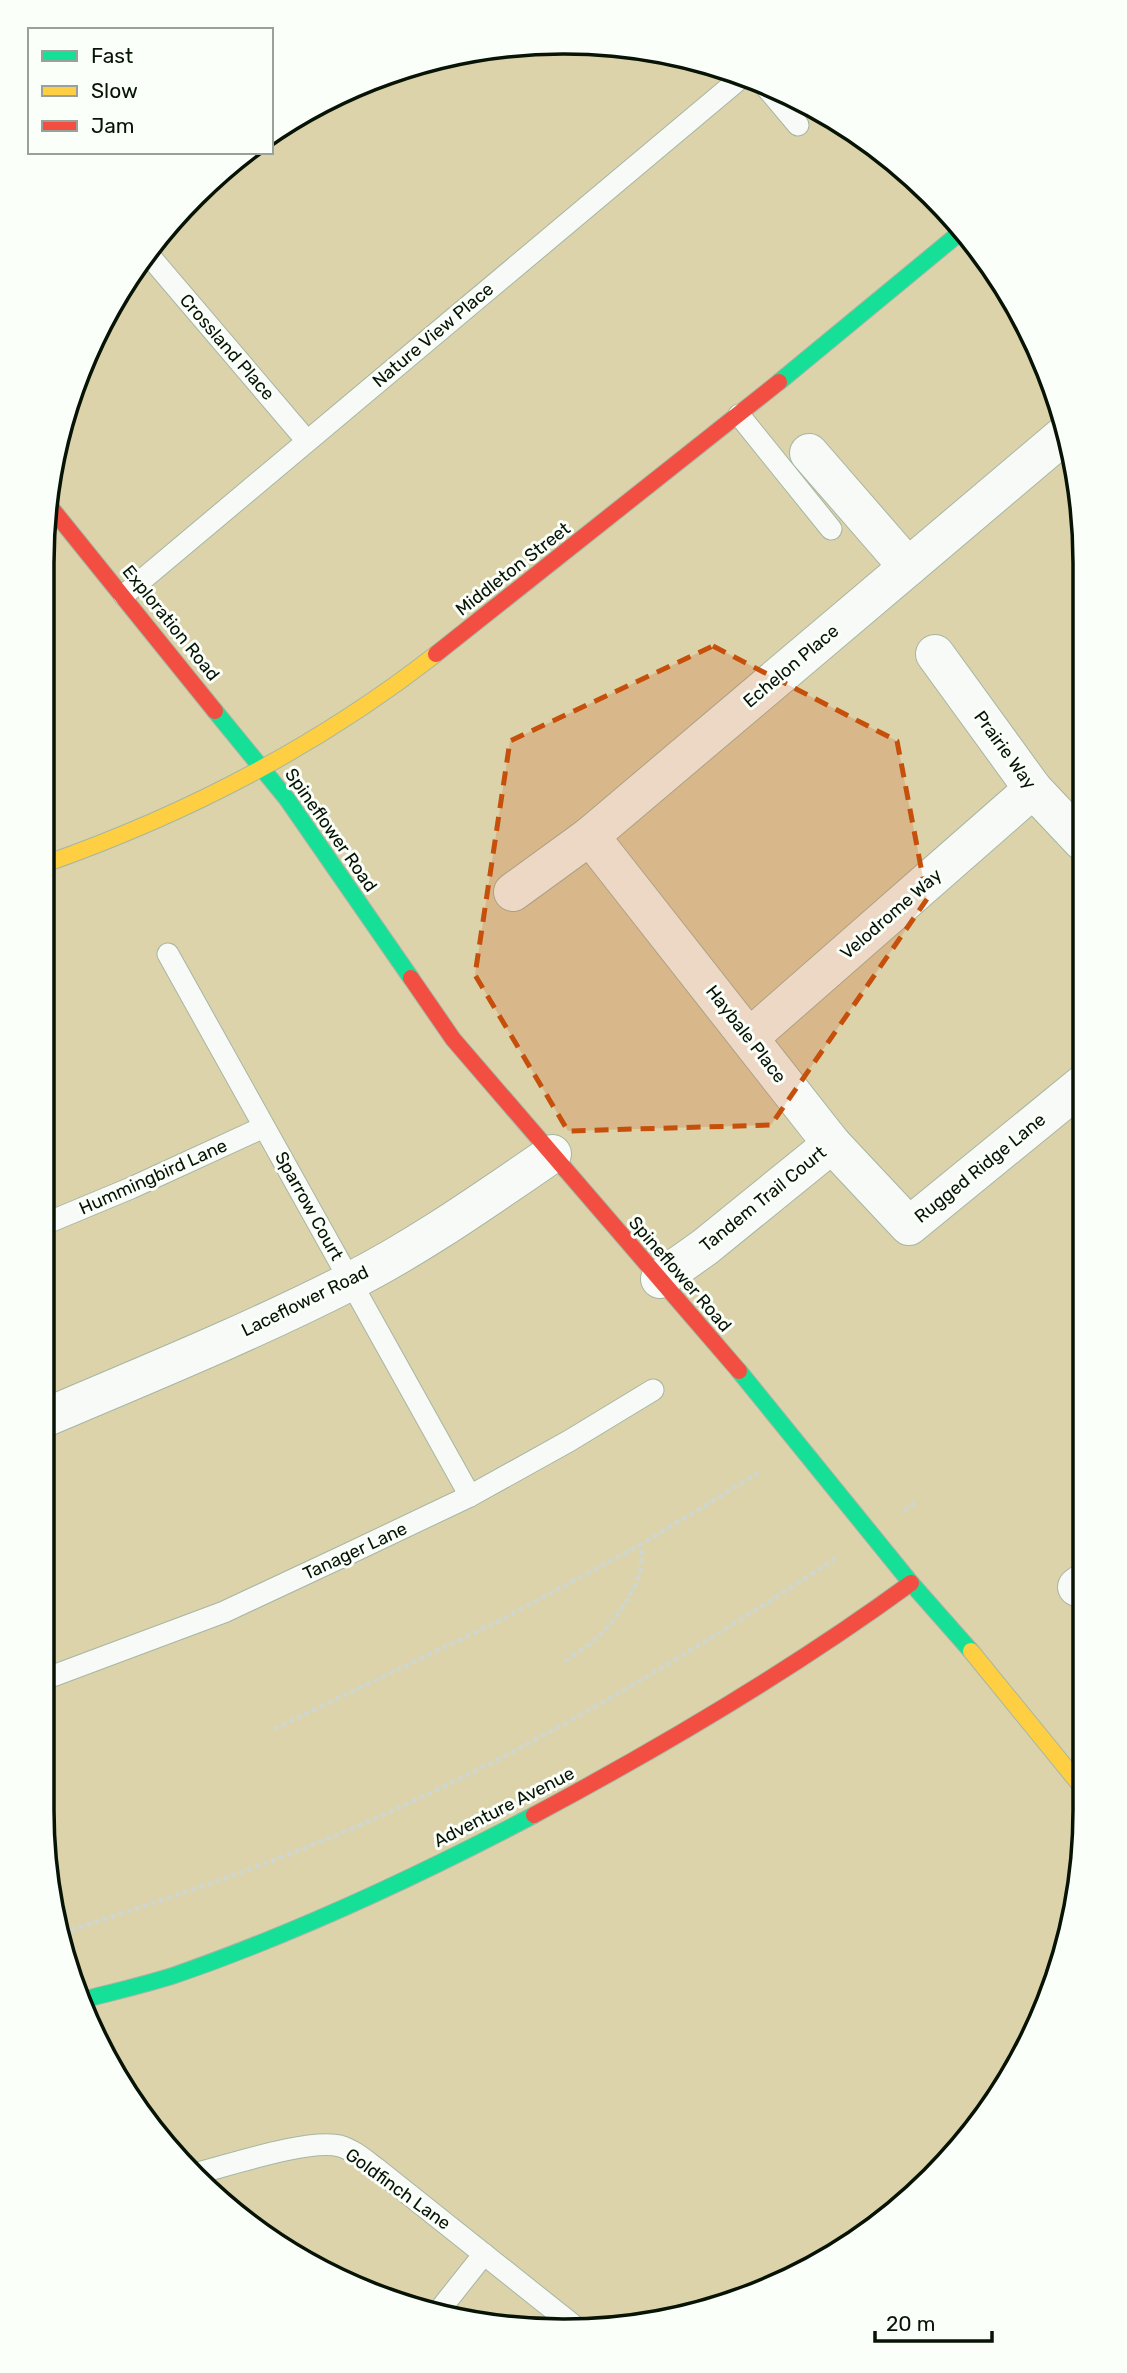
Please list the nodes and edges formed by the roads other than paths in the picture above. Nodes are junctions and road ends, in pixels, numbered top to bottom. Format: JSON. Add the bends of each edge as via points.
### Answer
{"nodes":[{"id":1,"x":733,"y":83,"type":"edge"},
{"id":2,"x":779,"y":103,"type":"edge"},
{"id":3,"x":798,"y":125,"type":"dead end"},
{"id":4,"x":954,"y":237,"type":"edge"},
{"id":5,"x":154,"y":261,"type":"edge"},
{"id":6,"x":739,"y":415,"type":"junction"},
{"id":7,"x":307,"y":441,"type":"junction"},
{"id":8,"x":1057,"y":441,"type":"edge"},
{"id":9,"x":809,"y":453,"type":"dead end"},
{"id":10,"x":57,"y":514,"type":"edge"},
{"id":11,"x":831,"y":529,"type":"dead end"},
{"id":12,"x":908,"y":567,"type":"junction"},
{"id":13,"x":124,"y":595,"type":"junction"},
{"id":14,"x":935,"y":654,"type":"dead end"},
{"id":15,"x":263,"y":769,"type":"junction"},
{"id":16,"x":1033,"y":789,"type":"junction"},
{"id":17,"x":1073,"y":831,"type":"edge"},
{"id":18,"x":590,"y":836,"type":"junction"},
{"id":19,"x":54,"y":860,"type":"edge"},
{"id":20,"x":513,"y":892,"type":"dead end"},
{"id":21,"x":168,"y":954,"type":"dead end"},
{"id":22,"x":749,"y":1038,"type":"junction"},
{"id":23,"x":1073,"y":1092,"type":"edge"},
{"id":24,"x":264,"y":1127,"type":"junction"},
{"id":25,"x":832,"y":1144,"type":"junction"},
{"id":26,"x":552,"y":1154,"type":"junction"},
{"id":27,"x":54,"y":1220,"type":"edge"},
{"id":28,"x":909,"y":1226,"type":"joint"},
{"id":29,"x":660,"y":1279,"type":"junction"},
{"id":30,"x":351,"y":1281,"type":"junction"},
{"id":31,"x":653,"y":1390,"type":"dead end"},
{"id":32,"x":54,"y":1414,"type":"edge"},
{"id":33,"x":470,"y":1496,"type":"junction"},
{"id":34,"x":911,"y":1583,"type":"junction"},
{"id":35,"x":54,"y":1676,"type":"edge"},
{"id":36,"x":1073,"y":1776,"type":"edge"},
{"id":37,"x":91,"y":1998,"type":"edge"},
{"id":38,"x":205,"y":2171,"type":"edge"},
{"id":39,"x":484,"y":2254,"type":"junction"},
{"id":40,"x":444,"y":2304,"type":"edge"},
{"id":41,"x":565,"y":2319,"type":"edge"}],
"edges":[{"from":1,"to":7,"type":"lane","name":"Nature View Place"},
{"from":2,"to":3,"type":"lane"},
{"from":4,"to":6,"type":"street","name":"Middleton Street"},
{"from":5,"to":7,"type":"lane","name":"Crossland Place"},
{"from":6,"to":11,"type":"lane"},
{"from":6,"to":15,"type":"street","name":"Middleton Street","via":[[363,708]]},
{"from":7,"to":13,"type":"lane","name":"Nature View Place"},
{"from":8,"to":12,"type":"street","name":"Echelon Place"},
{"from":9,"to":12,"type":"street"},
{"from":10,"to":13,"type":"street","name":"Exploration Road"},
{"from":12,"to":18,"type":"street","name":"Echelon Place"},
{"from":13,"to":15,"type":"street","name":"Exploration Road"},
{"from":14,"to":16,"type":"street","name":"Prairie Way"},
{"from":15,"to":19,"type":"street","name":"Middleton Street","via":[[113,839]]},
{"from":15,"to":26,"type":"street","name":"Spineflower Road","via":[[453,1039]]},
{"from":16,"to":17,"type":"street","name":"Prairie Way"},
{"from":16,"to":22,"type":"street","name":"Velodrome Way"},
{"from":18,"to":20,"type":"street","name":"Echelon Place"},
{"from":18,"to":22,"type":"street","name":"Haybale Place"},
{"from":21,"to":24,"type":"lane","name":"Sparrow Court"},
{"from":22,"to":25,"type":"street","name":"Haybale Place"},
{"from":23,"to":28,"type":"street","name":"Rugged Ridge Lane"},
{"from":24,"to":27,"type":"lane","name":"Hummingbird Lane"},
{"from":24,"to":30,"type":"lane","name":"Sparrow Court"},
{"from":25,"to":28,"type":"street","name":"Haybale Place"},
{"from":25,"to":29,"type":"street","name":"Tandem Trail Court"},
{"from":26,"to":29,"type":"street","name":"Spineflower Road"},
{"from":26,"to":30,"type":"street","name":"Laceflower Road","via":[[461,1216]]},
{"from":29,"to":34,"type":"street","name":"Spineflower Road"},
{"from":30,"to":32,"type":"street","name":"Laceflower Road"},
{"from":30,"to":33,"type":"lane","name":"Sparrow Court"},
{"from":31,"to":33,"type":"lane","name":"Tanager Lane"},
{"from":33,"to":35,"type":"lane","name":"Tanager Lane","via":[[224,1612]]},
{"from":34,"to":36,"type":"street","name":"Spineflower Road"},
{"from":34,"to":37,"type":"street","name":"Adventure Avenue","via":[[708,1718],[526,1820],[359,1903],[172,1975]]},
{"from":38,"to":39,"type":"lane","name":"Goldfinch Lane","via":[[315,2145],[340,2147],[368,2162]]},
{"from":39,"to":40,"type":"lane"},
{"from":39,"to":41,"type":"lane","name":"Goldfinch Lane"}]}
